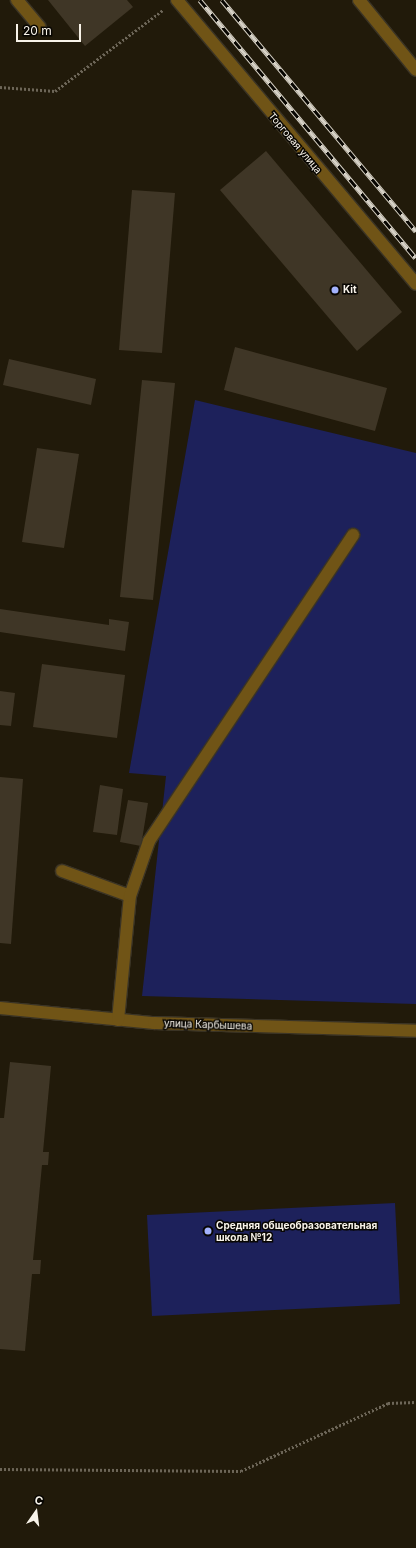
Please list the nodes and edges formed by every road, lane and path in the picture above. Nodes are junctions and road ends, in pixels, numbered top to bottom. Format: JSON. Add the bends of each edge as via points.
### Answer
{"nodes":[{"id":1,"x":17,"y":0,"type":"edge"},
{"id":2,"x":359,"y":0,"type":"edge"},
{"id":3,"x":174,"y":2,"type":"edge"},
{"id":4,"x":40,"y":27,"type":"dead end"},
{"id":5,"x":416,"y":70,"type":"edge"},
{"id":6,"x":0,"y":87,"type":"edge"},
{"id":7,"x":416,"y":284,"type":"edge"},
{"id":8,"x":353,"y":535,"type":"dead end"},
{"id":9,"x":62,"y":871,"type":"dead end"},
{"id":10,"x":130,"y":896,"type":"junction"},
{"id":11,"x":0,"y":1008,"type":"edge"},
{"id":12,"x":118,"y":1020,"type":"junction"},
{"id":13,"x":416,"y":1031,"type":"edge"},
{"id":14,"x":416,"y":1402,"type":"edge"},
{"id":15,"x":0,"y":1469,"type":"edge"}],
"edges":[{"from":1,"to":4,"type":"street"},
{"from":2,"to":5,"type":"street"},
{"from":3,"to":6,"type":"path","via":[[55,91]]},
{"from":3,"to":7,"type":"street","name":"Торговая улица"},
{"from":8,"to":10,"type":"street","via":[[148,841]]},
{"from":9,"to":10,"type":"street"},
{"from":10,"to":12,"type":"street"},
{"from":11,"to":12,"type":"street","name":"улица Карбышева"},
{"from":12,"to":13,"type":"street","name":"улица Карбышева"},
{"from":14,"to":15,"type":"path","via":[[388,1403],[241,1471]]}]}
